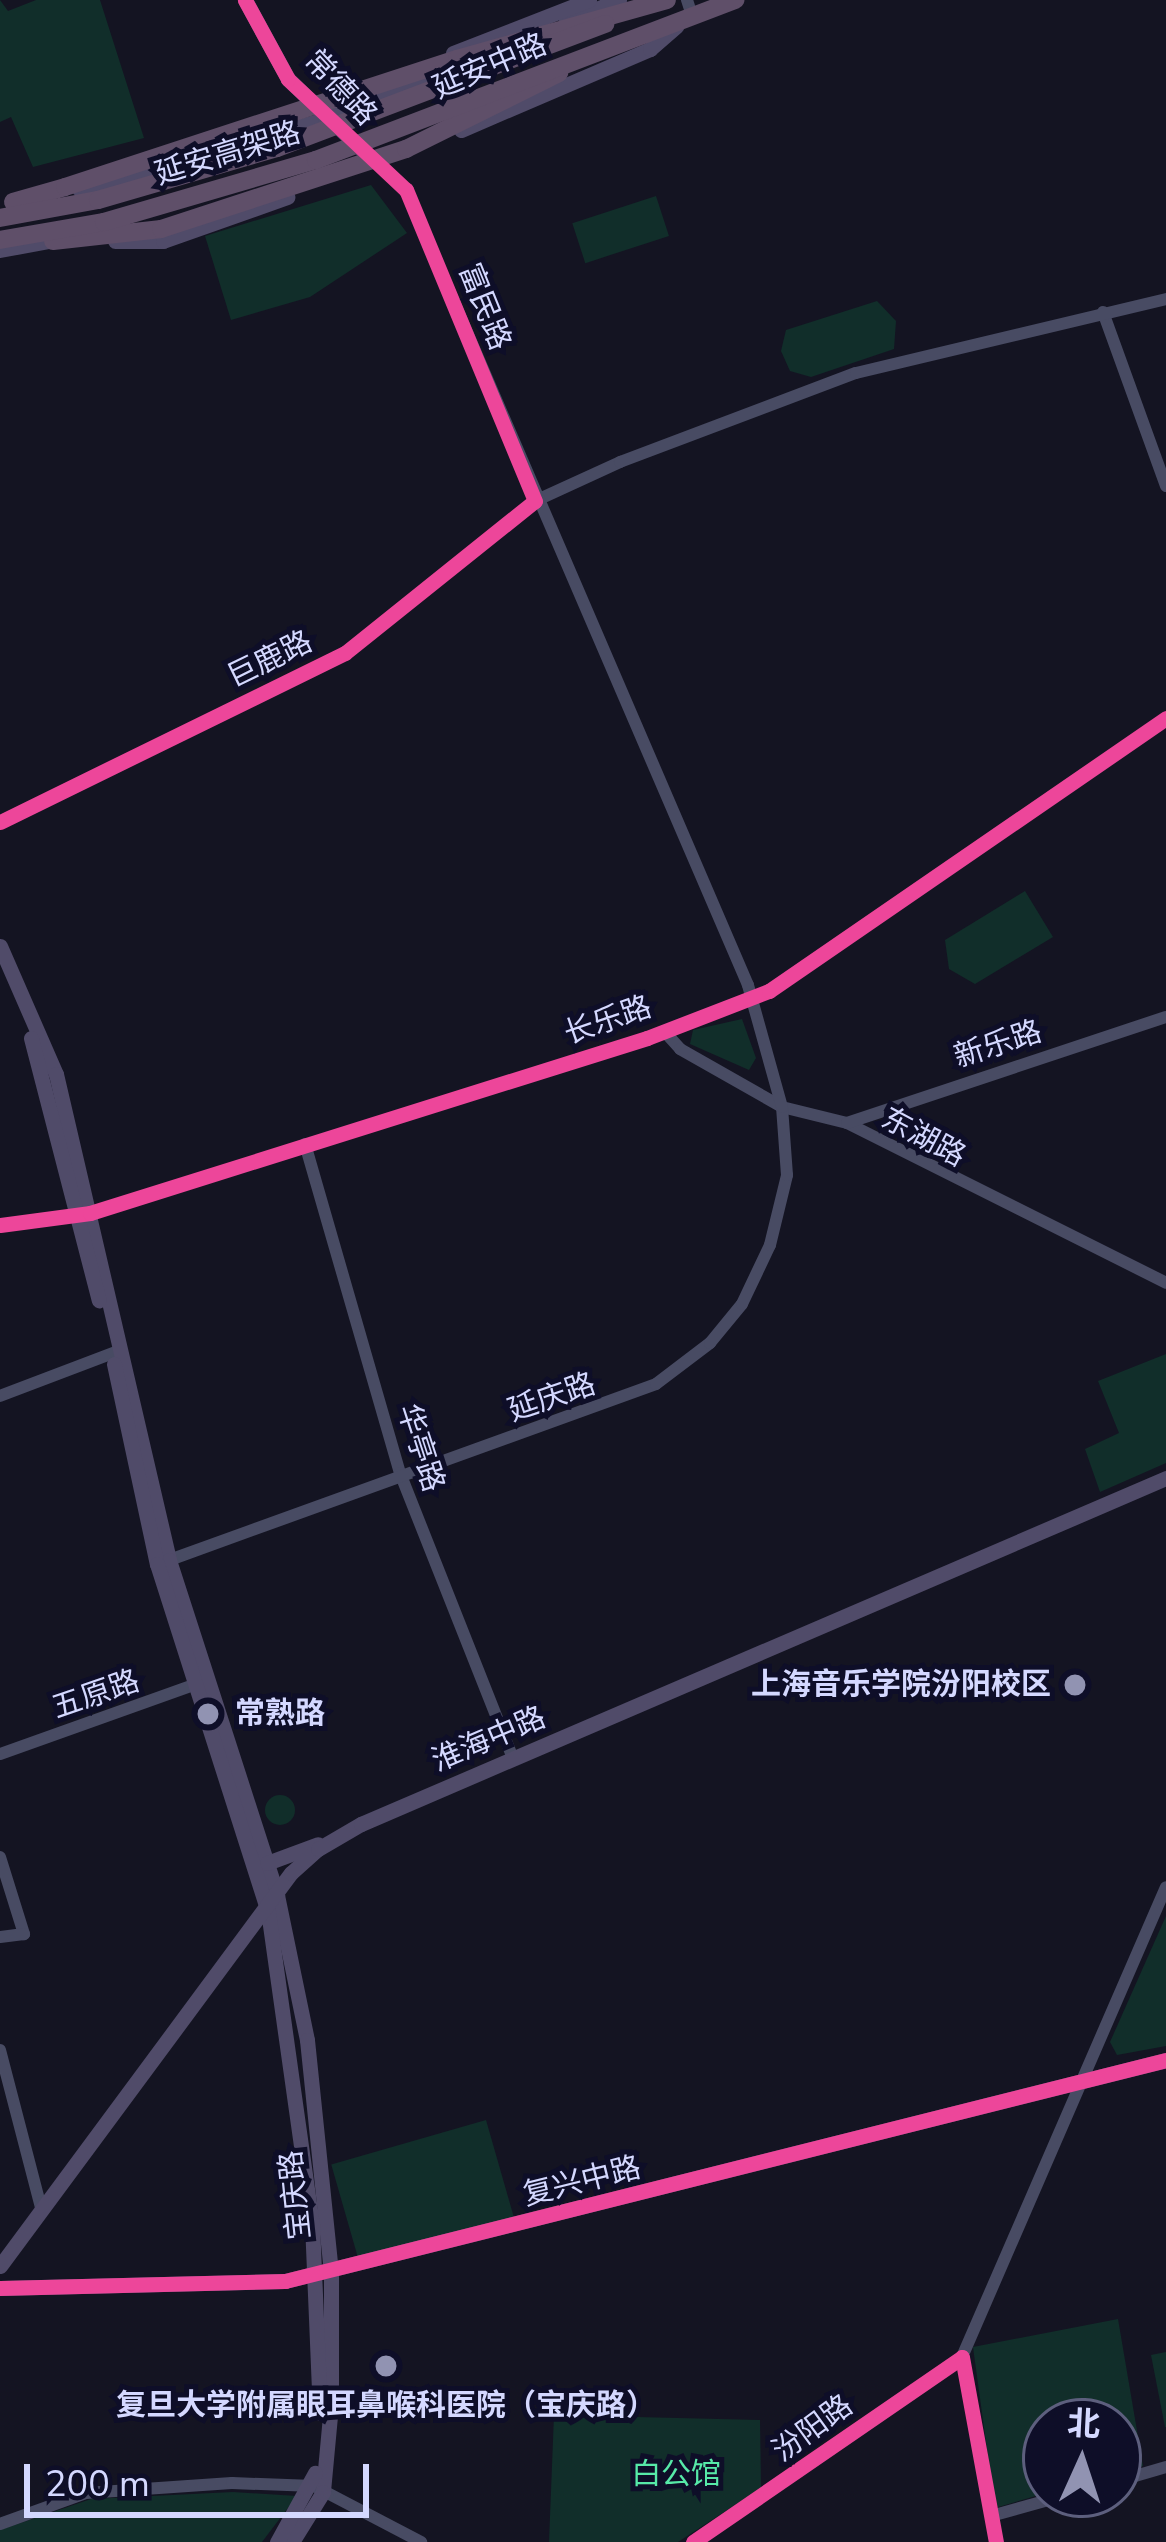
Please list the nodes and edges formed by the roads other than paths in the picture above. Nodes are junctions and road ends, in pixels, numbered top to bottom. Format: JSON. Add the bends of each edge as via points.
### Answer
{"nodes":[{"id":1,"x":245,"y":0,"type":"edge"},
{"id":2,"x":590,"y":0,"type":"edge"},
{"id":3,"x":619,"y":0,"type":"edge"},
{"id":4,"x":667,"y":0,"type":"edge"},
{"id":5,"x":720,"y":0,"type":"edge"},
{"id":6,"x":735,"y":0,"type":"edge"},
{"id":7,"x":689,"y":6,"type":"edge"},
{"id":8,"x":587,"y":52,"type":"junction"},
{"id":9,"x":320,"y":114,"type":"junction"},
{"id":10,"x":362,"y":150,"type":"junction"},
{"id":11,"x":380,"y":163,"type":"junction"},
{"id":12,"x":4,"y":209,"type":"edge"},
{"id":13,"x":0,"y":240,"type":"edge"},
{"id":14,"x":53,"y":241,"type":"junction"},
{"id":15,"x":0,"y":250,"type":"edge"},
{"id":16,"x":1166,"y":299,"type":"edge"},
{"id":17,"x":1103,"y":312,"type":"junction"},
{"id":18,"x":1166,"y":486,"type":"edge"},
{"id":19,"x":535,"y":501,"type":"junction"},
{"id":20,"x":1166,"y":718,"type":"edge"},
{"id":21,"x":0,"y":822,"type":"edge"},
{"id":22,"x":0,"y":946,"type":"edge"},
{"id":23,"x":0,"y":967,"type":"edge"},
{"id":24,"x":753,"y":998,"type":"junction"},
{"id":25,"x":1166,"y":1017,"type":"edge"},
{"id":26,"x":664,"y":1031,"type":"junction"},
{"id":27,"x":782,"y":1107,"type":"junction"},
{"id":28,"x":847,"y":1123,"type":"junction"},
{"id":29,"x":305,"y":1144,"type":"junction"},
{"id":30,"x":85,"y":1213,"type":"junction"},
{"id":31,"x":0,"y":1225,"type":"edge"},
{"id":32,"x":1166,"y":1283,"type":"edge"},
{"id":33,"x":117,"y":1352,"type":"junction"},
{"id":34,"x":0,"y":1396,"type":"edge"},
{"id":35,"x":400,"y":1473,"type":"junction"},
{"id":36,"x":1166,"y":1478,"type":"edge"},
{"id":37,"x":163,"y":1562,"type":"junction"},
{"id":38,"x":202,"y":1682,"type":"junction"},
{"id":39,"x":0,"y":1754,"type":"edge"},
{"id":40,"x":513,"y":1759,"type":"junction"},
{"id":41,"x":338,"y":1837,"type":"junction"},
{"id":42,"x":0,"y":1857,"type":"edge"},
{"id":43,"x":267,"y":1863,"type":"junction"},
{"id":44,"x":1166,"y":1887,"type":"edge"},
{"id":45,"x":278,"y":1895,"type":"junction"},
{"id":46,"x":268,"y":1911,"type":"junction"},
{"id":47,"x":0,"y":1937,"type":"edge"},
{"id":48,"x":0,"y":2050,"type":"edge"},
{"id":49,"x":1166,"y":2060,"type":"edge"},
{"id":50,"x":1078,"y":2084,"type":"junction"},
{"id":51,"x":42,"y":2211,"type":"junction"},
{"id":52,"x":0,"y":2266,"type":"edge"},
{"id":53,"x":323,"y":2273,"type":"junction"},
{"id":54,"x":0,"y":2288,"type":"edge"},
{"id":55,"x":962,"y":2357,"type":"junction"},
{"id":56,"x":319,"y":2489,"type":"junction"},
{"id":57,"x":1022,"y":2508,"type":"edge"},
{"id":58,"x":992,"y":2516,"type":"junction"},
{"id":59,"x":0,"y":2524,"type":"edge"},
{"id":60,"x":277,"y":2542,"type":"edge"},
{"id":61,"x":292,"y":2542,"type":"edge"},
{"id":62,"x":421,"y":2542,"type":"edge"},
{"id":63,"x":693,"y":2542,"type":"edge"},
{"id":64,"x":996,"y":2542,"type":"edge"}],
"edges":[{"from":1,"to":9,"type":"main road","name":"常德路","via":[[288,79]]},
{"from":2,"to":9,"type":"main road"},
{"from":3,"to":9,"type":"main road","name":"延安中路"},
{"from":4,"to":12,"type":"highway","bridge":true,"via":[[457,59]]},
{"from":4,"to":12,"type":"highway","name":"延安高架路","bridge":true,"via":[[277,148],[98,200]]},
{"from":5,"to":7,"type":"main road","name":"延安中路"},
{"from":6,"to":8,"type":"highway","name":"延安高架路","bridge":true},
{"from":7,"to":10,"type":"main road","name":"延安中路"},
{"from":7,"to":11,"type":"main road","via":[[650,49]]},
{"from":8,"to":13,"type":"highway","name":"延安高架路","bridge":true,"via":[[316,160],[104,222]]},
{"from":8,"to":14,"type":"highway","bridge":true,"via":[[530,94],[406,149],[161,229]]},
{"from":9,"to":10,"type":"main road","name":"常德路"},
{"from":9,"to":12,"type":"main road","name":"延安中路"},
{"from":10,"to":11,"type":"street","name":"富民路"},
{"from":10,"to":14,"type":"main road","name":"延安中路"},
{"from":11,"to":14,"type":"main road","via":[[163,241]]},
{"from":11,"to":19,"type":"street","name":"富民路","via":[[406,190]]},
{"from":14,"to":15,"type":"main road","name":"延安中路"},
{"from":16,"to":17,"type":"street","name":"巨鹿路"},
{"from":17,"to":18,"type":"street"},
{"from":17,"to":19,"type":"street","name":"巨鹿路","via":[[856,373]]},
{"from":19,"to":21,"type":"street","name":"巨鹿路","via":[[344,653]]},
{"from":19,"to":24,"type":"street","name":"富民路"},
{"from":20,"to":24,"type":"street","name":"长乐路"},
{"from":22,"to":30,"type":"main road","via":[[56,1074]]},
{"from":23,"to":30,"type":"main road"},
{"from":24,"to":26,"type":"street","name":"长乐路"},
{"from":24,"to":27,"type":"street","name":"富民路"},
{"from":25,"to":28,"type":"street","name":"新乐路"},
{"from":26,"to":27,"type":"street","name":"东湖路","via":[[680,1049]]},
{"from":26,"to":29,"type":"street","name":"长乐路"},
{"from":27,"to":28,"type":"street","name":"东湖路"},
{"from":27,"to":35,"type":"street","name":"延庆路","via":[[789,1145],[782,1208],[759,1273],[710,1343],[656,1384],[590,1412]]},
{"from":28,"to":32,"type":"street","name":"东湖路"},
{"from":29,"to":30,"type":"street","name":"长乐路"},
{"from":29,"to":35,"type":"street","name":"华亭路"},
{"from":30,"to":31,"type":"street","name":"长乐路"},
{"from":30,"to":33,"type":"main road"},
{"from":33,"to":34,"type":"street"},
{"from":33,"to":37,"type":"main road"},
{"from":35,"to":37,"type":"street","name":"延庆路"},
{"from":35,"to":40,"type":"street","name":"华亭路"},
{"from":36,"to":40,"type":"main road","name":"淮海中路"},
{"from":37,"to":38,"type":"main road"},
{"from":38,"to":39,"type":"street","name":"五原路"},
{"from":38,"to":43,"type":"main road"},
{"from":38,"to":46,"type":"main road"},
{"from":40,"to":41,"type":"main road","name":"淮海中路"},
{"from":41,"to":43,"type":"main road"},
{"from":41,"to":45,"type":"main road","name":"淮海中路","via":[[291,1873]]},
{"from":42,"to":47,"type":"street","via":[[24,1934]]},
{"from":43,"to":45,"type":"main road"},
{"from":44,"to":50,"type":"street"},
{"from":45,"to":46,"type":"main road","name":"淮海中路"},
{"from":45,"to":53,"type":"main road","name":"宝庆路","via":[[307,2040]]},
{"from":46,"to":51,"type":"main road","name":"淮海中路"},
{"from":46,"to":53,"type":"main road","name":"宝庆路"},
{"from":48,"to":51,"type":"street"},
{"from":49,"to":50,"type":"main road","name":"复兴中路"},
{"from":50,"to":53,"type":"main road","name":"复兴中路"},
{"from":50,"to":55,"type":"street"},
{"from":51,"to":52,"type":"main road","name":"淮海中路"},
{"from":53,"to":54,"type":"main road","name":"复兴中路"},
{"from":53,"to":56,"type":"main road","name":"宝庆路"},
{"from":55,"to":58,"type":"street"},
{"from":55,"to":63,"type":"street","name":"汾阳路"},
{"from":56,"to":59,"type":"street","via":[[122,2488]]},
{"from":56,"to":60,"type":"main road"},
{"from":56,"to":61,"type":"main road"},
{"from":56,"to":62,"type":"street"},
{"from":57,"to":58,"type":"street"},
{"from":58,"to":64,"type":"street"}]}
